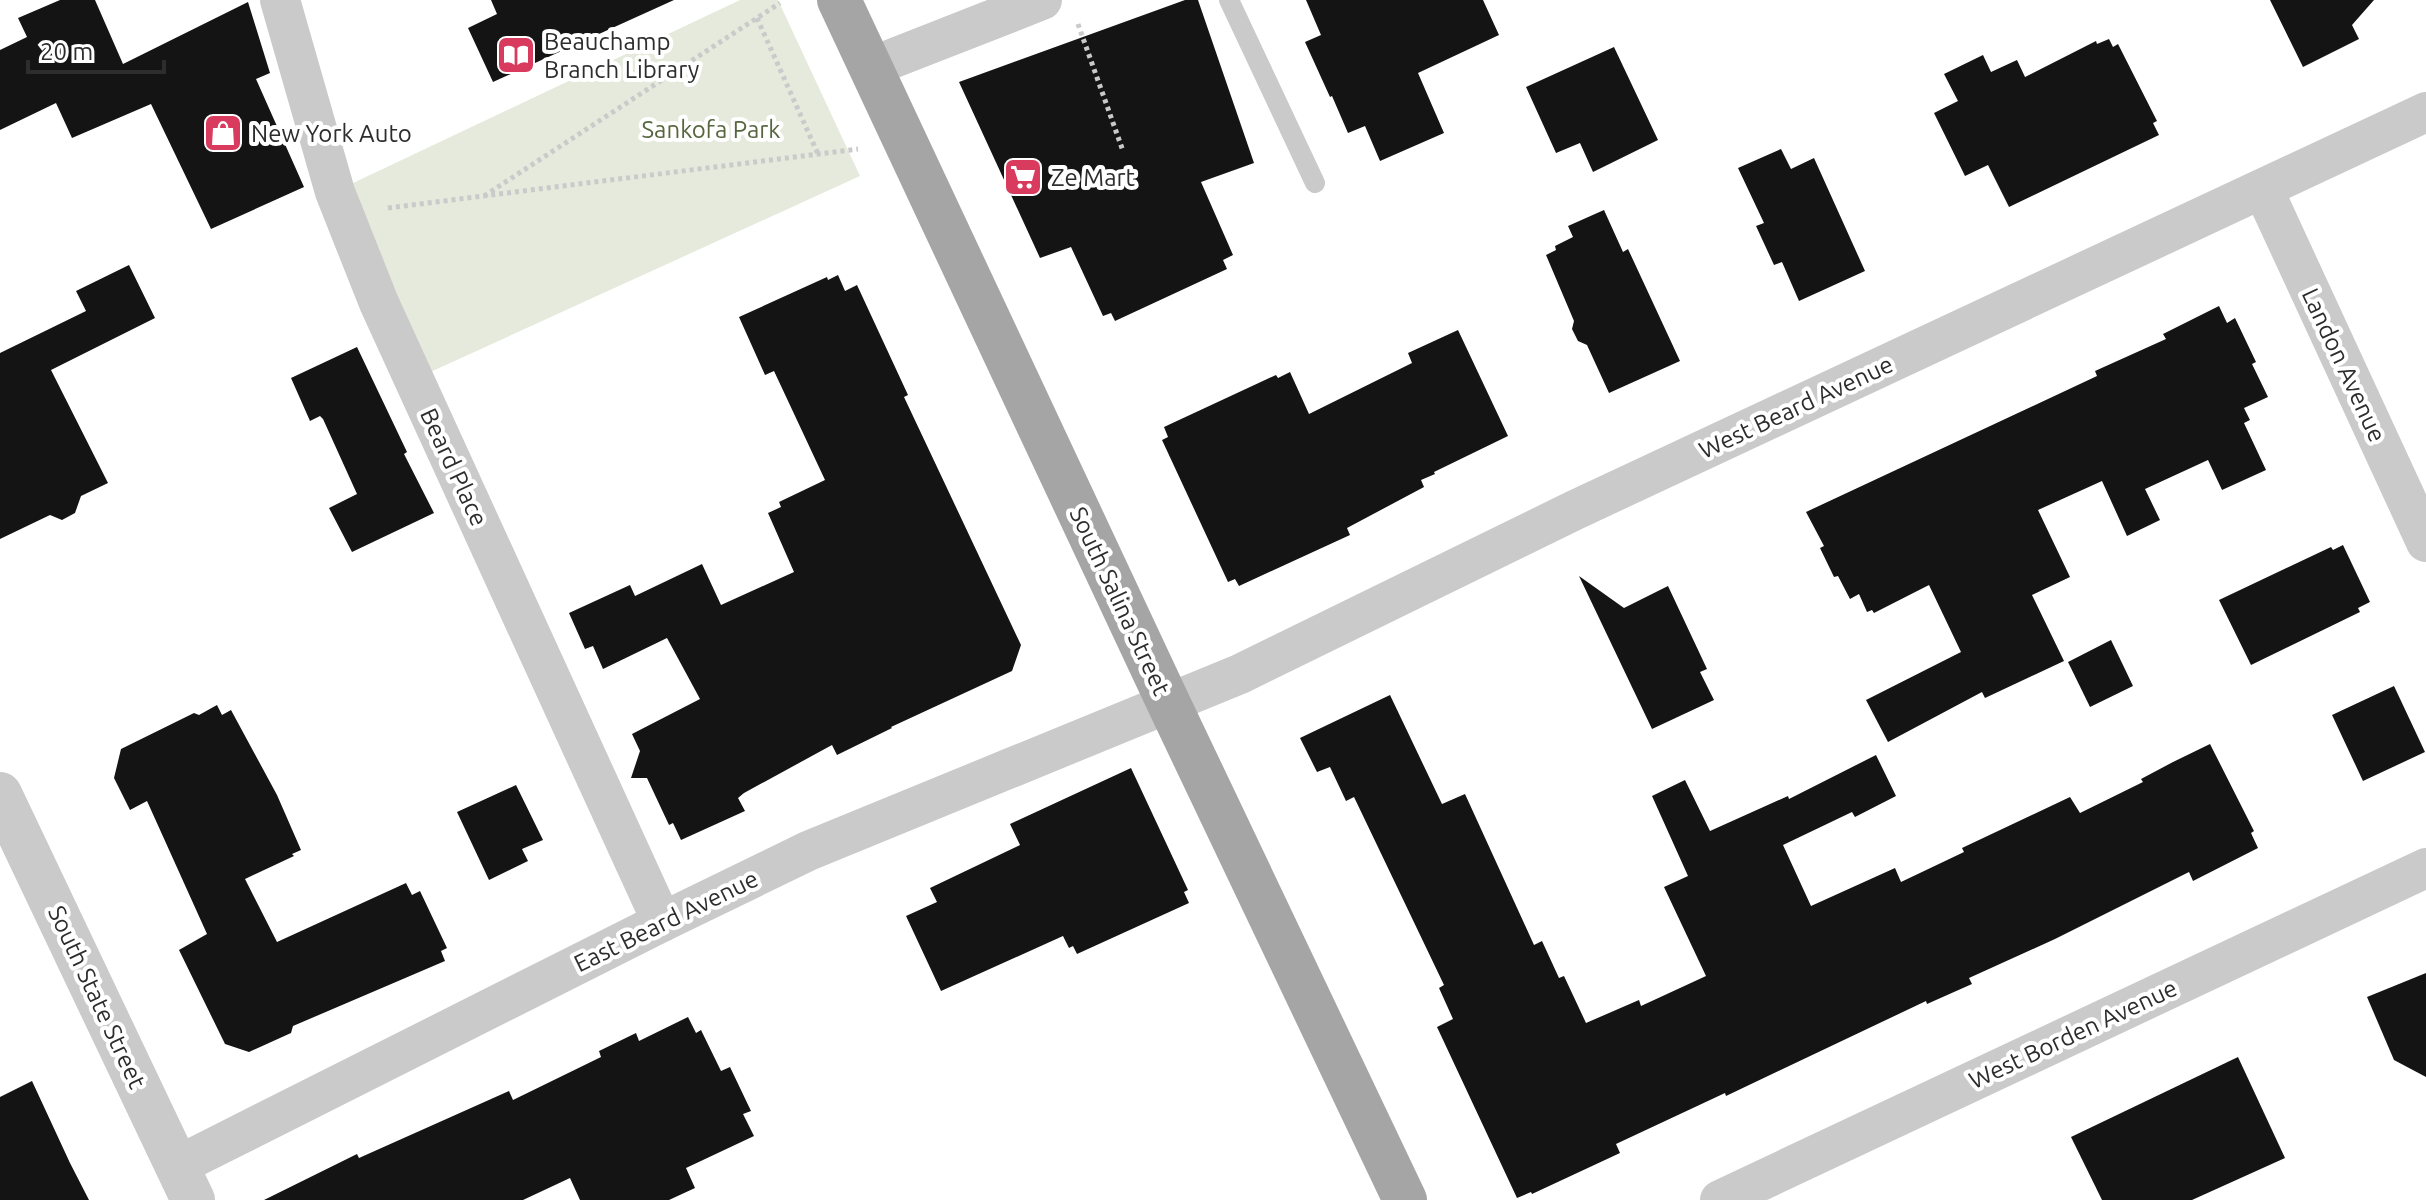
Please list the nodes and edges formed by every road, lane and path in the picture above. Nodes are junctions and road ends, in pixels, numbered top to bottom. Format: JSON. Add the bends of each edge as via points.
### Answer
{"nodes":[{"id":1,"x":280,"y":0,"type":"edge"},
{"id":2,"x":839,"y":0,"type":"edge"},
{"id":3,"x":1229,"y":0,"type":"edge"},
{"id":4,"x":780,"y":3,"type":"dead end"},
{"id":5,"x":1058,"y":7,"type":"edge"},
{"id":6,"x":757,"y":18,"type":"junction"},
{"id":7,"x":871,"y":67,"type":"junction"},
{"id":8,"x":2426,"y":112,"type":"edge"},
{"id":9,"x":907,"y":143,"type":"junction"},
{"id":10,"x":1123,"y":151,"type":"dead end"},
{"id":11,"x":818,"y":154,"type":"junction"},
{"id":12,"x":1315,"y":183,"type":"dead end"},
{"id":13,"x":2263,"y":189,"type":"junction"},
{"id":14,"x":483,"y":197,"type":"junction"},
{"id":15,"x":344,"y":213,"type":"junction"},
{"id":16,"x":2426,"y":542,"type":"edge"},
{"id":17,"x":1168,"y":702,"type":"junction"},
{"id":18,"x":0,"y":794,"type":"edge"},
{"id":19,"x":2426,"y":868,"type":"edge"},
{"id":20,"x":662,"y":922,"type":"junction"},
{"id":21,"x":185,"y":1183,"type":"edge"},
{"id":22,"x":1405,"y":1200,"type":"edge"},
{"id":23,"x":1720,"y":1200,"type":"edge"}],
"edges":[{"from":1,"to":15,"type":"street","name":"Beard Place"},
{"from":2,"to":7,"type":"main road","name":"South Salina Street"},
{"from":3,"to":12,"type":"lane"},
{"from":4,"to":6,"type":"path"},
{"from":5,"to":7,"type":"street"},
{"from":5,"to":10,"type":"path"},
{"from":6,"to":11,"type":"path"},
{"from":6,"to":14,"type":"path"},
{"from":7,"to":9,"type":"main road","name":"South Salina Street"},
{"from":8,"to":13,"type":"street","name":"West Beard Avenue"},
{"from":9,"to":11,"type":"path"},
{"from":9,"to":17,"type":"main road","name":"South Salina Street"},
{"from":11,"to":14,"type":"path"},
{"from":13,"to":16,"type":"street","name":"Landon Avenue"},
{"from":13,"to":17,"type":"street","name":"West Beard Avenue","via":[[1575,510],[1240,674]]},
{"from":14,"to":15,"type":"path"},
{"from":15,"to":20,"type":"street","name":"Beard Place","via":[[379,303]]},
{"from":17,"to":20,"type":"street","name":"East Beard Avenue","via":[[808,851]]},
{"from":17,"to":22,"type":"main road","name":"South Salina Street"},
{"from":18,"to":21,"type":"street","name":"South State Street"},
{"from":19,"to":23,"type":"street","name":"West Borden Avenue"},
{"from":20,"to":21,"type":"street","name":"East Beard Avenue"}]}
